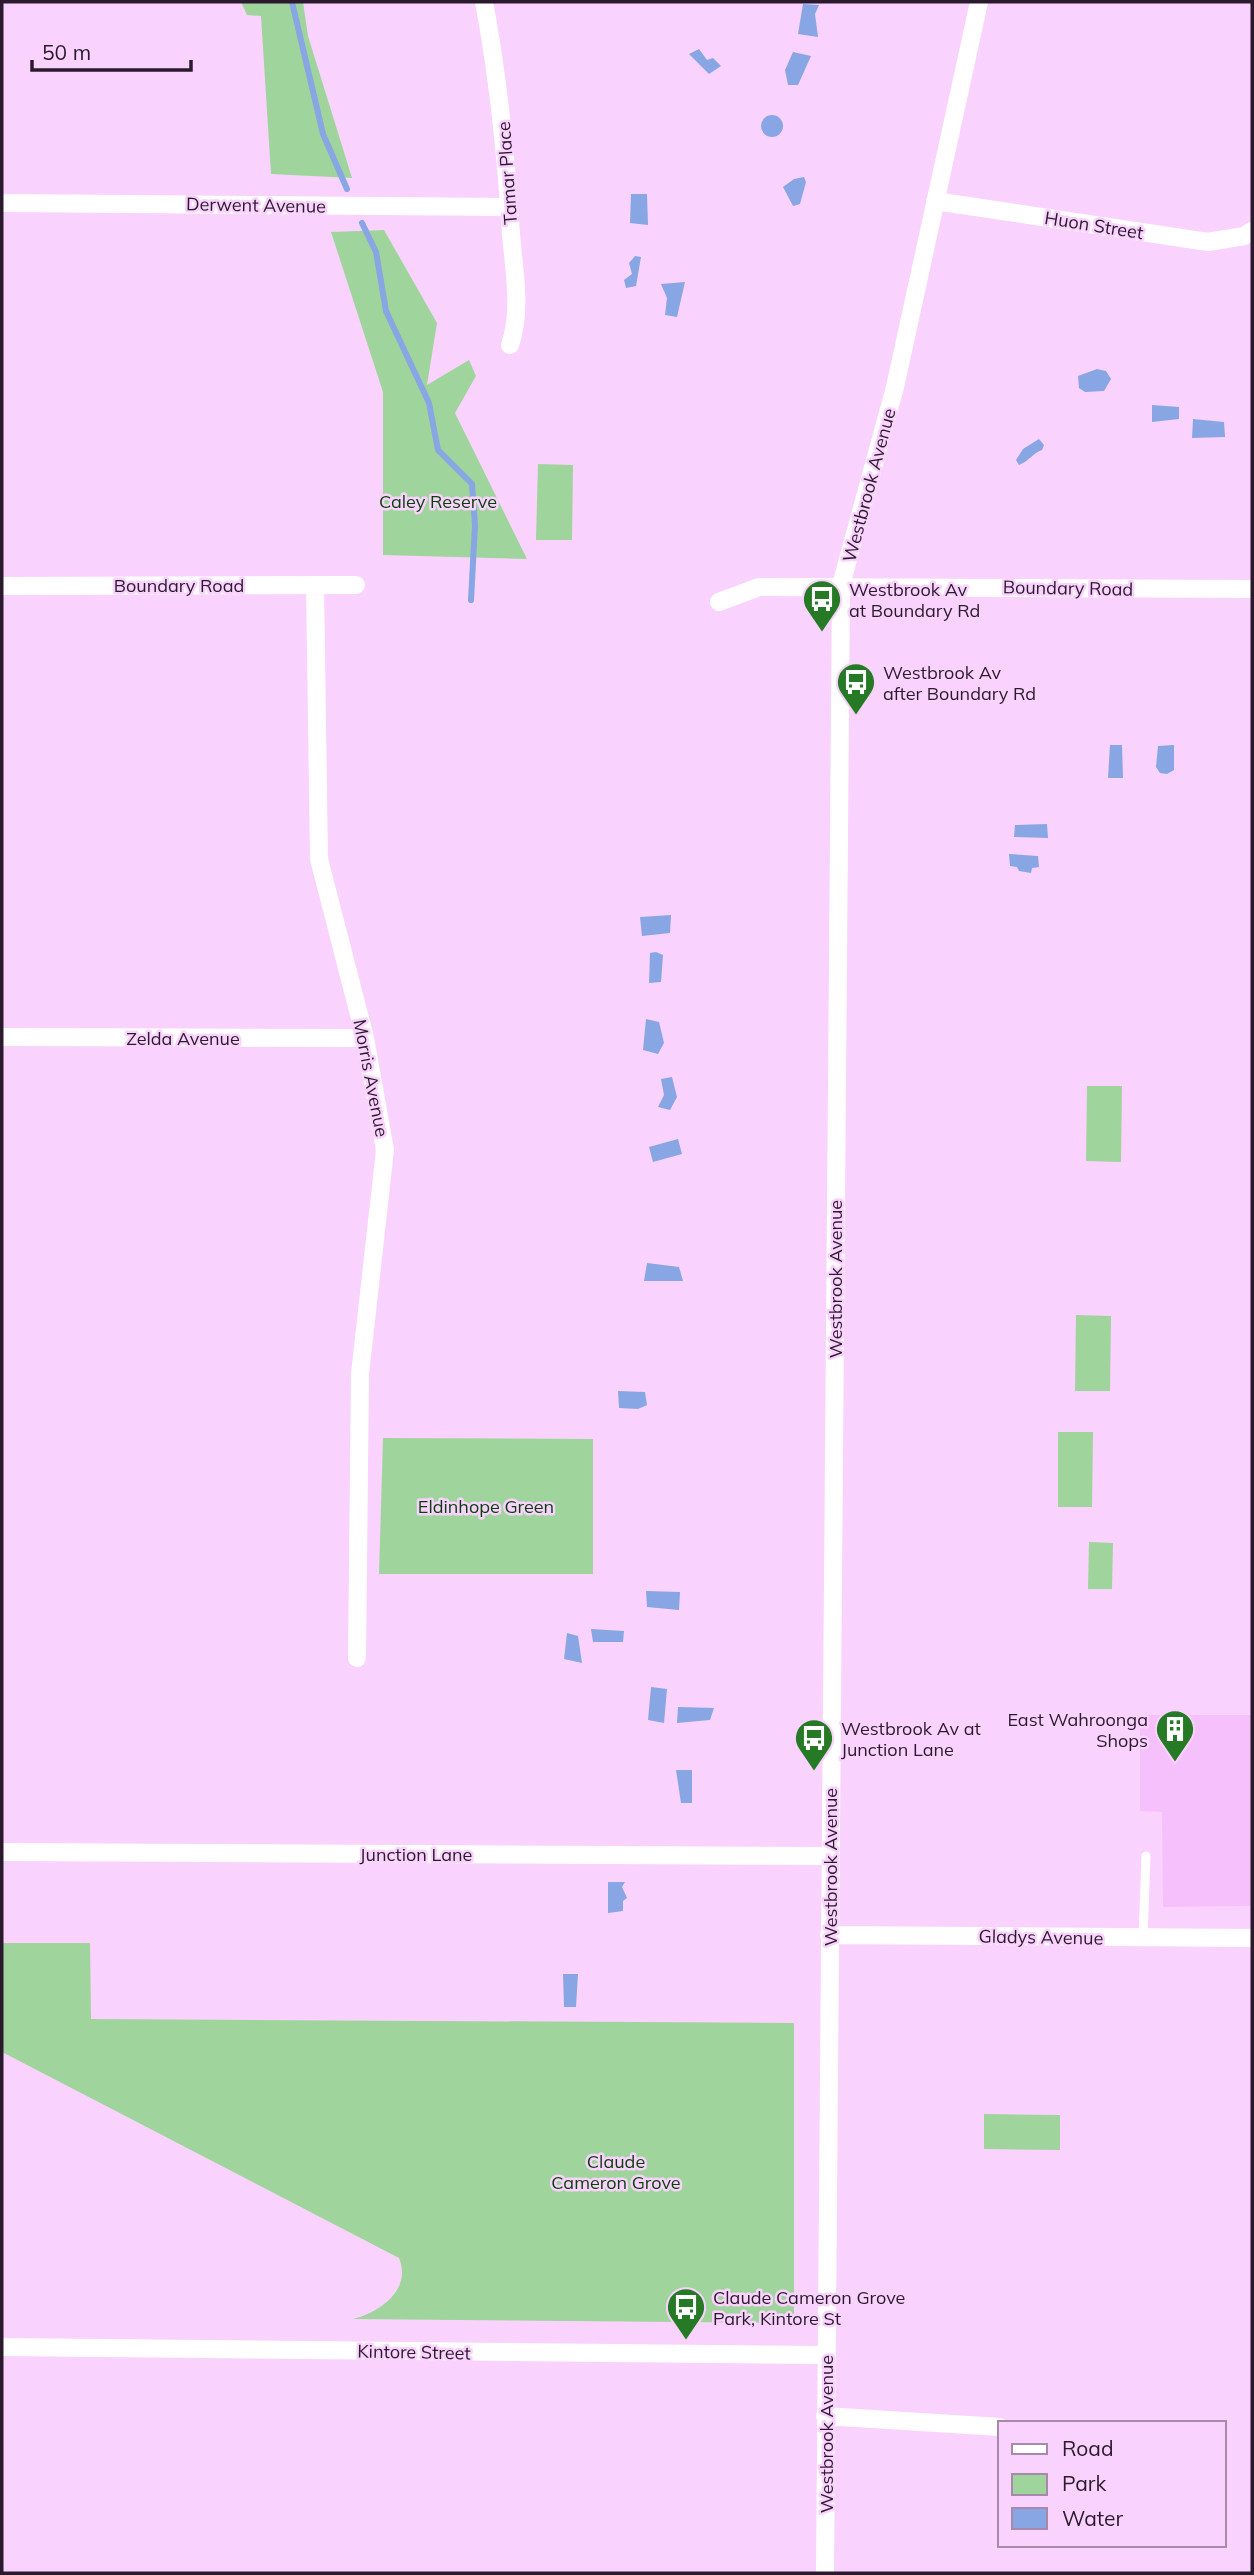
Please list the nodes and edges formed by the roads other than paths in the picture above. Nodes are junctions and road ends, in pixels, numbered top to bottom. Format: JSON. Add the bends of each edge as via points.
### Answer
{"nodes":[{"id":1,"x":484,"y":2,"type":"edge"},
{"id":2,"x":979,"y":2,"type":"edge"},
{"id":3,"x":935,"y":201,"type":"junction"},
{"id":4,"x":2,"y":202,"type":"edge"},
{"id":5,"x":509,"y":207,"type":"junction"},
{"id":6,"x":1252,"y":231,"type":"edge"},
{"id":7,"x":510,"y":345,"type":"dead end"},
{"id":8,"x":315,"y":585,"type":"junction"},
{"id":9,"x":356,"y":585,"type":"dead end"},
{"id":10,"x":2,"y":586,"type":"edge"},
{"id":11,"x":841,"y":586,"type":"junction"},
{"id":12,"x":1252,"y":589,"type":"edge"},
{"id":13,"x":719,"y":602,"type":"dead end"},
{"id":14,"x":2,"y":1038,"type":"edge"},
{"id":15,"x":365,"y":1038,"type":"junction"},
{"id":16,"x":357,"y":1658,"type":"dead end"},
{"id":17,"x":2,"y":1852,"type":"edge"},
{"id":18,"x":830,"y":1856,"type":"junction"},
{"id":19,"x":1146,"y":1856,"type":"dead end"},
{"id":20,"x":829,"y":1935,"type":"junction"},
{"id":21,"x":1143,"y":1938,"type":"junction"},
{"id":22,"x":1252,"y":1938,"type":"edge"},
{"id":23,"x":2,"y":2347,"type":"edge"},
{"id":24,"x":826,"y":2355,"type":"junction"},
{"id":25,"x":825,"y":2416,"type":"junction"},
{"id":26,"x":998,"y":2427,"type":"edge"},
{"id":27,"x":825,"y":2573,"type":"edge"}],
"edges":[{"from":1,"to":5,"type":"street","name":"Tamar Place","via":[[500,86]]},
{"from":2,"to":3,"type":"street","name":"Westbrook Avenue"},
{"from":3,"to":6,"type":"street","name":"Huon Street","via":[[1208,242]]},
{"from":3,"to":11,"type":"street","name":"Westbrook Avenue","via":[[895,387]]},
{"from":4,"to":5,"type":"street","name":"Derwent Avenue"},
{"from":5,"to":7,"type":"street","name":"Tamar Place","via":[[518,323]]},
{"from":8,"to":9,"type":"street","name":"Boundary Road"},
{"from":8,"to":10,"type":"street","name":"Boundary Road"},
{"from":8,"to":15,"type":"street","name":"Morris Avenue","via":[[319,859]]},
{"from":11,"to":12,"type":"street","name":"Boundary Road"},
{"from":11,"to":13,"type":"street","name":"Boundary Road","via":[[759,587]]},
{"from":11,"to":18,"type":"street","name":"Westbrook Avenue"},
{"from":14,"to":15,"type":"street","name":"Zelda Avenue"},
{"from":15,"to":16,"type":"street","name":"Morris Avenue","via":[[385,1150],[360,1374]]},
{"from":17,"to":18,"type":"street","name":"Junction Lane"},
{"from":18,"to":20,"type":"street","name":"Westbrook Avenue"},
{"from":19,"to":21,"type":"lane"},
{"from":20,"to":21,"type":"street","name":"Gladys Avenue"},
{"from":20,"to":24,"type":"street","name":"Westbrook Avenue"},
{"from":21,"to":22,"type":"street","name":"Gladys Avenue"},
{"from":23,"to":24,"type":"street","name":"Kintore Street"},
{"from":24,"to":25,"type":"street","name":"Westbrook Avenue"},
{"from":25,"to":26,"type":"street"},
{"from":25,"to":27,"type":"street","name":"Westbrook Avenue"}]}
